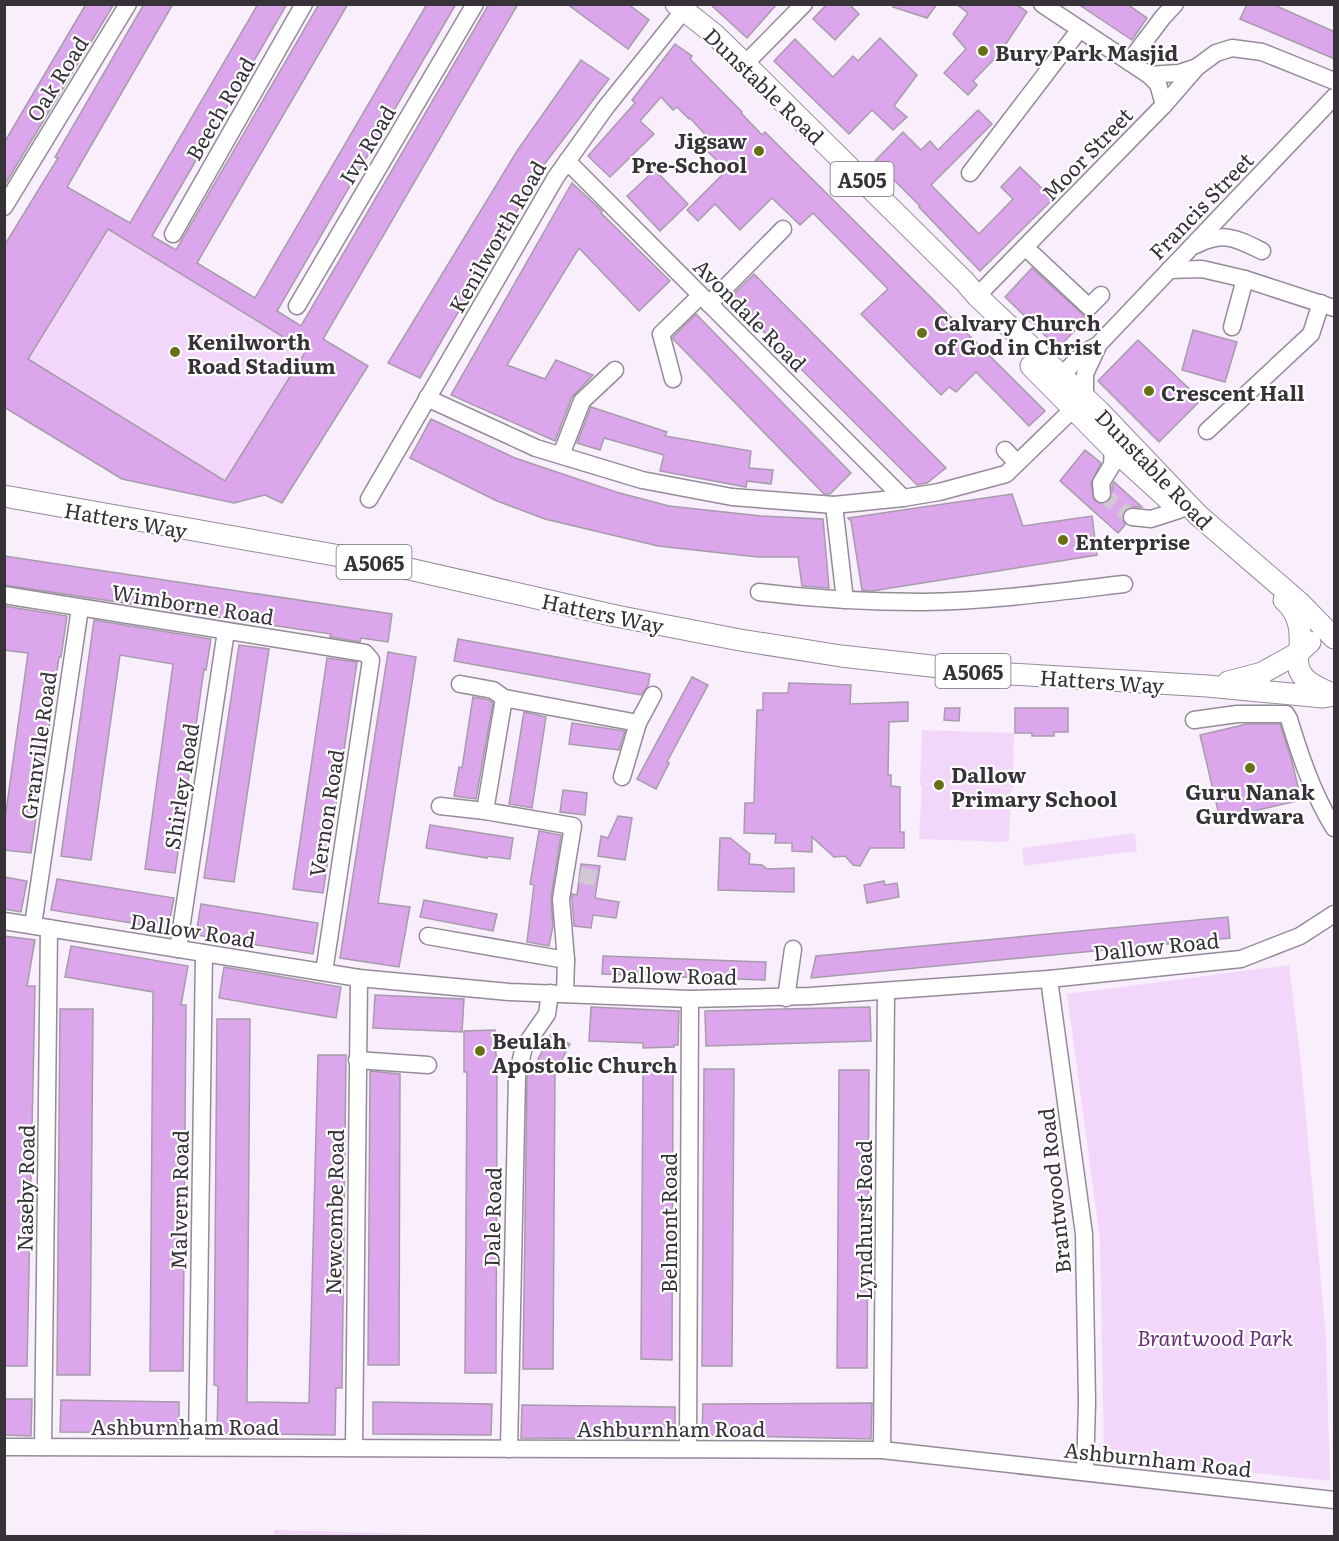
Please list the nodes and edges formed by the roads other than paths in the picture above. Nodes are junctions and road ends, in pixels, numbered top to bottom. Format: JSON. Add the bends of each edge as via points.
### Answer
{"nodes":[{"id":1,"x":128,"y":4,"type":"edge"},
{"id":2,"x":304,"y":4,"type":"edge"},
{"id":3,"x":475,"y":4,"type":"edge"},
{"id":4,"x":804,"y":4,"type":"edge"},
{"id":5,"x":1042,"y":4,"type":"edge"},
{"id":6,"x":1175,"y":4,"type":"edge"},
{"id":7,"x":680,"y":7,"type":"edge"},
{"id":8,"x":1080,"y":28,"type":"junction"},
{"id":9,"x":1129,"y":62,"type":"junction"},
{"id":10,"x":745,"y":64,"type":"junction"},
{"id":11,"x":1197,"y":68,"type":"junction"},
{"id":12,"x":1149,"y":75,"type":"junction"},
{"id":13,"x":1335,"y":81,"type":"edge"},
{"id":14,"x":1335,"y":98,"type":"edge"},
{"id":15,"x":1164,"y":105,"type":"junction"},
{"id":16,"x":567,"y":161,"type":"junction"},
{"id":17,"x":970,"y":173,"type":"dead end"},
{"id":18,"x":4,"y":207,"type":"edge"},
{"id":19,"x":783,"y":229,"type":"dead end"},
{"id":20,"x":173,"y":234,"type":"dead end"},
{"id":21,"x":1026,"y":248,"type":"junction"},
{"id":22,"x":1187,"y":250,"type":"junction"},
{"id":23,"x":1262,"y":251,"type":"dead end"},
{"id":24,"x":1169,"y":270,"type":"junction"},
{"id":25,"x":1245,"y":279,"type":"junction"},
{"id":26,"x":1101,"y":295,"type":"dead end"},
{"id":27,"x":977,"y":297,"type":"junction"},
{"id":28,"x":705,"y":300,"type":"junction"},
{"id":29,"x":297,"y":306,"type":"dead end"},
{"id":30,"x":1328,"y":306,"type":"edge"},
{"id":31,"x":1232,"y":327,"type":"dead end"},
{"id":32,"x":1098,"y":345,"type":"junction"},
{"id":33,"x":615,"y":370,"type":"dead end"},
{"id":34,"x":673,"y":379,"type":"dead end"},
{"id":35,"x":1058,"y":383,"type":"junction"},
{"id":36,"x":427,"y":399,"type":"junction"},
{"id":37,"x":1079,"y":403,"type":"junction"},
{"id":38,"x":1207,"y":431,"type":"dead end"},
{"id":39,"x":1113,"y":449,"type":"junction"},
{"id":40,"x":1005,"y":450,"type":"dead end"},
{"id":41,"x":561,"y":455,"type":"junction"},
{"id":42,"x":1017,"y":463,"type":"junction"},
{"id":43,"x":1102,"y":494,"type":"dead end"},
{"id":44,"x":4,"y":496,"type":"edge"},
{"id":45,"x":903,"y":498,"type":"junction"},
{"id":46,"x":369,"y":499,"type":"dead end"},
{"id":47,"x":834,"y":505,"type":"junction"},
{"id":48,"x":1179,"y":510,"type":"junction"},
{"id":49,"x":1132,"y":517,"type":"tunnel mouth"},
{"id":50,"x":1124,"y":584,"type":"dead end"},
{"id":51,"x":759,"y":592,"type":"dead end"},
{"id":52,"x":4,"y":596,"type":"edge"},
{"id":53,"x":845,"y":600,"type":"junction"},
{"id":54,"x":80,"y":608,"type":"junction"},
{"id":55,"x":226,"y":631,"type":"junction"},
{"id":56,"x":1335,"y":640,"type":"edge"},
{"id":57,"x":1299,"y":652,"type":"junction"},
{"id":58,"x":371,"y":660,"type":"joint"},
{"id":59,"x":460,"y":684,"type":"dead end"},
{"id":60,"x":1207,"y":686,"type":"junction"},
{"id":61,"x":653,"y":695,"type":"dead end"},
{"id":62,"x":1335,"y":695,"type":"edge"},
{"id":63,"x":504,"y":698,"type":"junction"},
{"id":64,"x":1194,"y":720,"type":"dead end"},
{"id":65,"x":638,"y":723,"type":"junction"},
{"id":66,"x":622,"y":777,"type":"dead end"},
{"id":67,"x":440,"y":806,"type":"dead end"},
{"id":68,"x":485,"y":811,"type":"junction"},
{"id":69,"x":1335,"y":828,"type":"edge"},
{"id":70,"x":1332,"y":920,"type":"edge"},
{"id":71,"x":4,"y":921,"type":"edge"},
{"id":72,"x":41,"y":927,"type":"junction"},
{"id":73,"x":428,"y":936,"type":"dead end"},
{"id":74,"x":178,"y":949,"type":"junction"},
{"id":75,"x":793,"y":949,"type":"dead end"},
{"id":76,"x":204,"y":953,"type":"junction"},
{"id":77,"x":566,"y":960,"type":"junction"},
{"id":78,"x":324,"y":972,"type":"junction"},
{"id":79,"x":359,"y":978,"type":"junction"},
{"id":80,"x":1049,"y":979,"type":"junction"},
{"id":81,"x":886,"y":990,"type":"junction"},
{"id":82,"x":557,"y":994,"type":"junction"},
{"id":83,"x":786,"y":998,"type":"junction"},
{"id":84,"x":690,"y":999,"type":"junction"},
{"id":85,"x":357,"y":1060,"type":"junction"},
{"id":86,"x":429,"y":1065,"type":"dead end"},
{"id":87,"x":4,"y":1447,"type":"edge"},
{"id":88,"x":197,"y":1447,"type":"junction"},
{"id":89,"x":354,"y":1447,"type":"junction"},
{"id":90,"x":43,"y":1448,"type":"junction"},
{"id":91,"x":688,"y":1448,"type":"junction"},
{"id":92,"x":509,"y":1449,"type":"junction"},
{"id":93,"x":882,"y":1450,"type":"junction"},
{"id":94,"x":1085,"y":1473,"type":"junction"},
{"id":95,"x":1335,"y":1500,"type":"edge"}],
"edges":[{"from":1,"to":18,"type":"street","name":"Oak Road"},
{"from":2,"to":20,"type":"street","name":"Beech Road"},
{"from":3,"to":29,"type":"street","name":"Ivy Road"},
{"from":4,"to":10,"type":"street"},
{"from":5,"to":8,"type":"street"},
{"from":6,"to":9,"type":"street"},
{"from":7,"to":10,"type":"main road","name":"Dunstable Road","number":"A505"},
{"from":7,"to":16,"type":"street","name":"Kenilworth Road"},
{"from":8,"to":9,"type":"street"},
{"from":8,"to":17,"type":"street"},
{"from":9,"to":12,"type":"street"},
{"from":10,"to":27,"type":"main road","name":"Dunstable Road","number":"A505"},
{"from":11,"to":12,"type":"street"},
{"from":11,"to":13,"type":"street","name":"Moor Street","via":[[1215,53],[1232,48],[1262,52]]},
{"from":11,"to":15,"type":"street","name":"Moor Street"},
{"from":12,"to":15,"type":"street","via":[[1158,84]]},
{"from":14,"to":22,"type":"street","name":"Francis Street"},
{"from":15,"to":21,"type":"street","name":"Moor Street"},
{"from":16,"to":28,"type":"street","name":"Avondale Road"},
{"from":16,"to":36,"type":"street","name":"Kenilworth Road"},
{"from":19,"to":28,"type":"street"},
{"from":21,"to":26,"type":"street","via":[[1089,307]]},
{"from":21,"to":27,"type":"street","name":"Moor Street"},
{"from":22,"to":23,"type":"street","via":[[1226,236]]},
{"from":22,"to":24,"type":"street","name":"Francis Street"},
{"from":24,"to":25,"type":"street","via":[[1202,269]]},
{"from":24,"to":32,"type":"street","name":"Francis Street"},
{"from":25,"to":30,"type":"street"},
{"from":25,"to":31,"type":"street"},
{"from":27,"to":35,"type":"main road","name":"Dunstable Road","via":[[982,317]]},
{"from":28,"to":34,"type":"street","via":[[661,334]]},
{"from":28,"to":45,"type":"street","name":"Avondale Road"},
{"from":30,"to":38,"type":"street","via":[[1311,334],[1259,373]]},
{"from":32,"to":35,"type":"street","name":"Francis Street"},
{"from":32,"to":37,"type":"street","name":"Francis Street","via":[[1085,374]]},
{"from":33,"to":41,"type":"street","via":[[582,401]]},
{"from":35,"to":37,"type":"main road","name":"Dunstable Road"},
{"from":36,"to":41,"type":"street","via":[[536,448]]},
{"from":36,"to":46,"type":"street","name":"Kenilworth Road"},
{"from":37,"to":39,"type":"main road","name":"Dunstable Road"},
{"from":37,"to":42,"type":"street"},
{"from":37,"to":56,"type":"main road","name":"Dunstable Road","via":[[1165,478],[1191,508],[1301,604]]},
{"from":39,"to":43,"type":"street","via":[[1112,465],[1101,483]]},
{"from":39,"to":48,"type":"main road","name":"Dunstable Road"},
{"from":40,"to":42,"type":"street"},
{"from":41,"to":47,"type":"street","via":[[642,480],[732,497]]},
{"from":42,"to":45,"type":"street","via":[[1006,474]]},
{"from":44,"to":60,"type":"main road","name":"Hatters Way","number":"A5065","via":[[396,566],[616,616],[841,656],[994,673]]},
{"from":45,"to":47,"type":"street"},
{"from":47,"to":53,"type":"street"},
{"from":48,"to":49,"type":"street","via":[[1151,519]]},
{"from":48,"to":57,"type":"main road","name":"Dunstable Road","via":[[1292,606],[1301,631]]},
{"from":50,"to":53,"type":"street","via":[[925,602]]},
{"from":51,"to":53,"type":"street"},
{"from":52,"to":54,"type":"street","name":"Wimborne Road"},
{"from":54,"to":55,"type":"street","name":"Wimborne Road"},
{"from":54,"to":72,"type":"street","name":"Granville Road"},
{"from":55,"to":58,"type":"street","name":"Wimborne Road","via":[[365,653]]},
{"from":55,"to":74,"type":"street","name":"Shirley Road"},
{"from":56,"to":57,"type":"main road","name":"Hatters Way","via":[[1311,641]]},
{"from":57,"to":60,"type":"main road","name":"Hatters Way","number":"A5065","via":[[1262,673]]},
{"from":57,"to":62,"type":"main road","name":"Dunstable Road","via":[[1297,663],[1302,676],[1313,686]]},
{"from":58,"to":78,"type":"street","name":"Vernon Road"},
{"from":59,"to":63,"type":"street","via":[[493,690]]},
{"from":60,"to":62,"type":"main road","name":"Hatters Way","number":"A5065"},
{"from":61,"to":65,"type":"street"},
{"from":63,"to":65,"type":"street"},
{"from":63,"to":68,"type":"street"},
{"from":64,"to":69,"type":"street","via":[[1237,714],[1286,714],[1302,764]]},
{"from":65,"to":66,"type":"street"},
{"from":67,"to":68,"type":"street"},
{"from":68,"to":77,"type":"street","name":"Dale Road","via":[[573,826],[572,874],[561,899]]},
{"from":70,"to":80,"type":"street","name":"Dallow Road","via":[[1241,959]]},
{"from":71,"to":72,"type":"street","name":"Dallow Road"},
{"from":72,"to":74,"type":"street","name":"Dallow Road"},
{"from":72,"to":90,"type":"street","name":"Naseby Road"},
{"from":73,"to":77,"type":"street"},
{"from":74,"to":76,"type":"street","name":"Dallow Road"},
{"from":75,"to":83,"type":"street"},
{"from":76,"to":78,"type":"street","name":"Dallow Road"},
{"from":76,"to":88,"type":"street","name":"Malvern Road"},
{"from":77,"to":82,"type":"street","name":"Dale Road"},
{"from":78,"to":79,"type":"street","name":"Dallow Road"},
{"from":79,"to":82,"type":"street","name":"Dallow Road"},
{"from":79,"to":85,"type":"street","name":"Newcombe Road"},
{"from":80,"to":81,"type":"street","name":"Dallow Road"},
{"from":80,"to":94,"type":"street","name":"Brantwood Road","via":[[1084,1234]]},
{"from":81,"to":83,"type":"street","name":"Dallow Road"},
{"from":81,"to":93,"type":"street","name":"Lyndhurst Road"},
{"from":82,"to":84,"type":"street","name":"Dallow Road"},
{"from":82,"to":92,"type":"street","name":"Dale Road","via":[[524,1047],[517,1076]]},
{"from":83,"to":84,"type":"street","name":"Dallow Road"},
{"from":84,"to":91,"type":"street","name":"Belmont Road"},
{"from":85,"to":86,"type":"street"},
{"from":85,"to":89,"type":"street","name":"Newcombe Road"},
{"from":87,"to":90,"type":"street","name":"Ashburnham Road"},
{"from":88,"to":89,"type":"street","name":"Ashburnham Road"},
{"from":88,"to":90,"type":"street","name":"Ashburnham Road"},
{"from":89,"to":92,"type":"street","name":"Ashburnham Road"},
{"from":91,"to":92,"type":"street","name":"Ashburnham Road"},
{"from":91,"to":93,"type":"street","name":"Ashburnham Road"},
{"from":93,"to":94,"type":"street","name":"Ashburnham Road"},
{"from":94,"to":95,"type":"street","name":"Ashburnham Road"}]}
